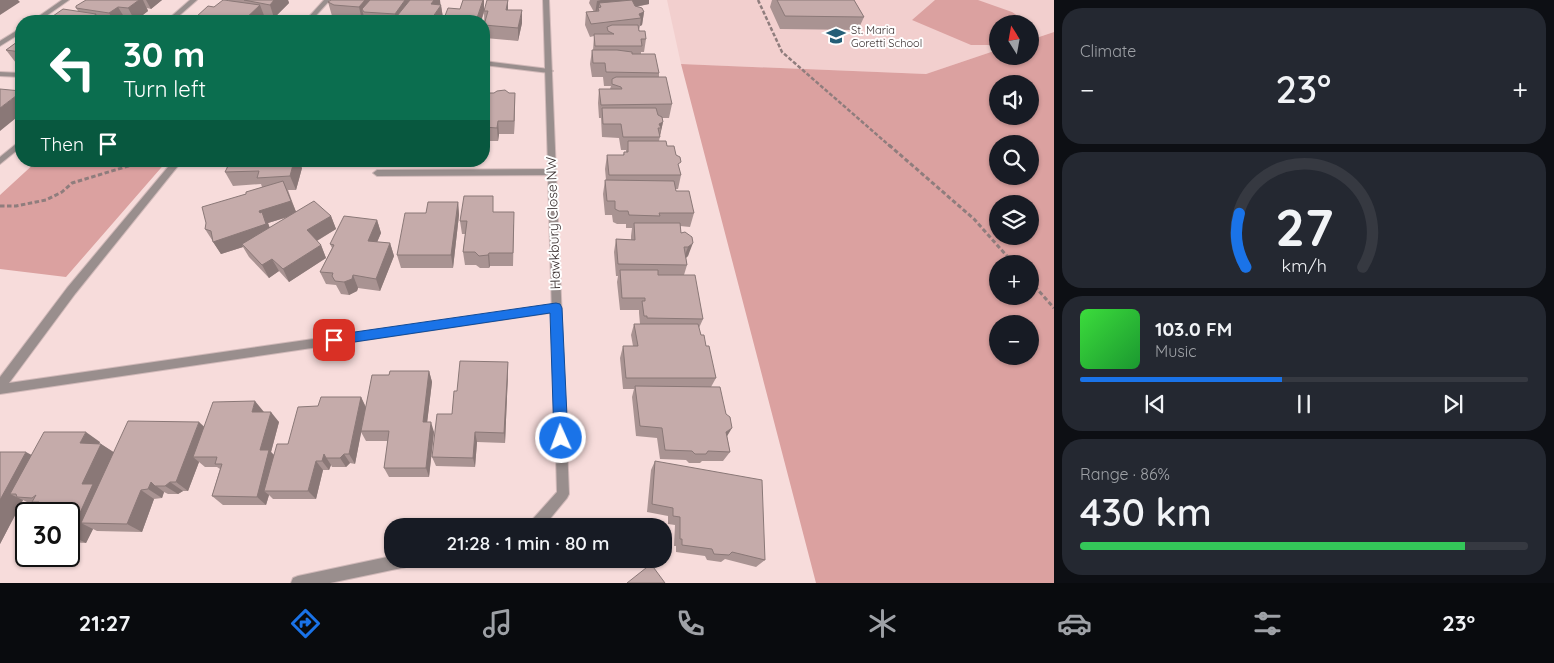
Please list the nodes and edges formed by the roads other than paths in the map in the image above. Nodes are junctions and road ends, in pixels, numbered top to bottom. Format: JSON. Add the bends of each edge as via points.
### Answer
{"nodes":[{"id":1,"x":66,"y":0,"type":"edge"},
{"id":2,"x":194,"y":0,"type":"edge"},
{"id":3,"x":328,"y":0,"type":"edge"},
{"id":4,"x":546,"y":0,"type":"edge"},
{"id":5,"x":43,"y":15,"type":"edge"},
{"id":6,"x":175,"y":15,"type":"edge"},
{"id":7,"x":314,"y":15,"type":"edge"},
{"id":8,"x":15,"y":34,"type":"edge"},
{"id":9,"x":0,"y":44,"type":"edge"},
{"id":10,"x":490,"y":64,"type":"edge"},
{"id":11,"x":549,"y":71,"type":"junction"},
{"id":12,"x":0,"y":74,"type":"edge"},
{"id":13,"x":15,"y":75,"type":"edge"},
{"id":14,"x":15,"y":148,"type":"edge"},
{"id":15,"x":0,"y":160,"type":"edge"},
{"id":16,"x":173,"y":167,"type":"edge"},
{"id":17,"x":550,"y":172,"type":"junction"},
{"id":18,"x":377,"y":173,"type":"dead end"},
{"id":19,"x":556,"y":308,"type":"junction"},
{"id":20,"x":0,"y":387,"type":"edge"},
{"id":21,"x":543,"y":518,"type":"edge"},
{"id":22,"x":384,"y":565,"type":"edge"},
{"id":23,"x":298,"y":583,"type":"edge"}],
"edges":[{"from":1,"to":5,"type":"street"},
{"from":2,"to":6,"type":"street"},
{"from":3,"to":7,"type":"street"},
{"from":4,"to":11,"type":"street","name":"Hawkbury Close NW"},
{"from":8,"to":9,"type":"street"},
{"from":10,"to":11,"type":"street"},
{"from":11,"to":17,"type":"street","name":"Hawkbury Close NW"},
{"from":12,"to":13,"type":"street"},
{"from":14,"to":15,"type":"street"},
{"from":16,"to":20,"type":"street","via":[[71,291]]},
{"from":17,"to":18,"type":"street"},
{"from":17,"to":19,"type":"street","name":"Hawkbury Close NW"},
{"from":19,"to":20,"type":"street"},
{"from":19,"to":21,"type":"street","name":"Hawkbury Close NW","via":[[563,494]]},
{"from":22,"to":23,"type":"street"}]}
